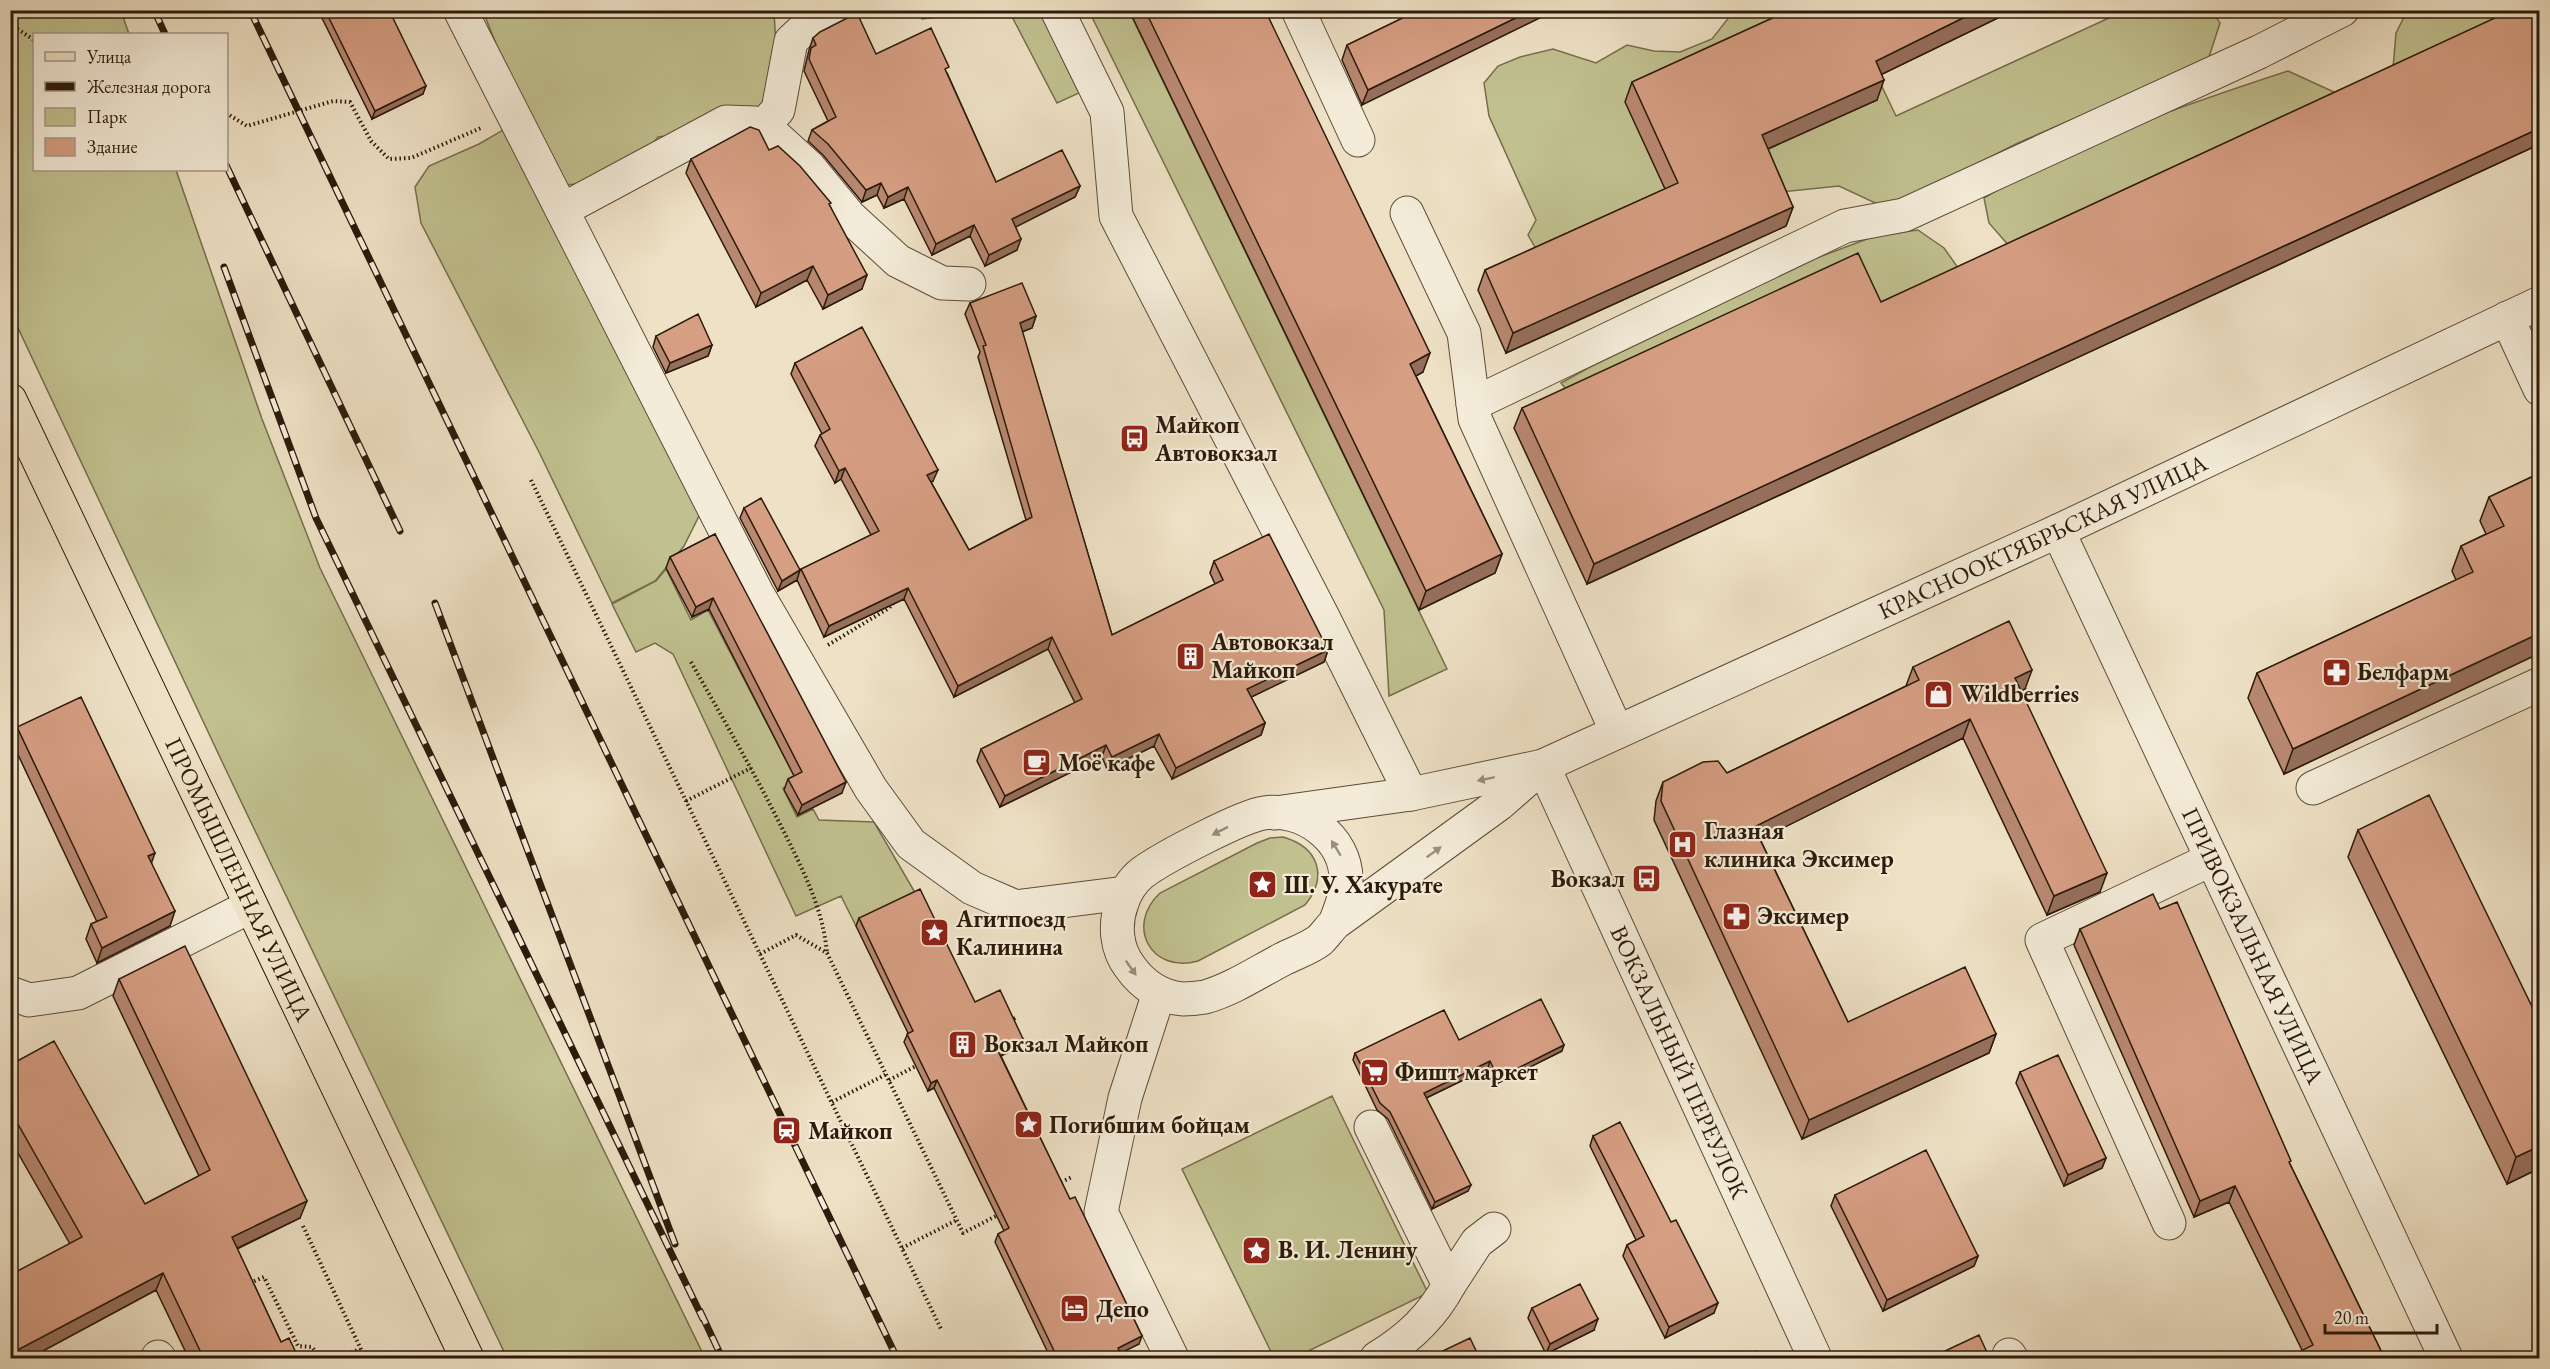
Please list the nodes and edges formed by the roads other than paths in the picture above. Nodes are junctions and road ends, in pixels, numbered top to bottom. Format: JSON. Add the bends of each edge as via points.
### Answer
{"nodes":[{"id":1,"x":460,"y":10,"type":"edge"},
{"id":2,"x":841,"y":10,"type":"edge"},
{"id":3,"x":1057,"y":10,"type":"edge"},
{"id":4,"x":1298,"y":10,"type":"edge"},
{"id":5,"x":2342,"y":10,"type":"edge"},
{"id":6,"x":762,"y":128,"type":"junction"},
{"id":7,"x":1358,"y":140,"type":"dead end"},
{"id":8,"x":562,"y":210,"type":"junction"},
{"id":9,"x":1407,"y":213,"type":"dead end"},
{"id":10,"x":969,"y":284,"type":"dead end"},
{"id":11,"x":2540,"y":303,"type":"edge"},
{"id":12,"x":2506,"y":318,"type":"junction"},
{"id":13,"x":2540,"y":389,"type":"edge"},
{"id":14,"x":10,"y":400,"type":"edge"},
{"id":15,"x":1473,"y":404,"type":"junction"},
{"id":16,"x":2058,"y":531,"type":"junction"},
{"id":17,"x":2540,"y":684,"type":"edge"},
{"id":18,"x":1617,"y":732,"type":"junction"},
{"id":19,"x":1543,"y":766,"type":"junction"},
{"id":20,"x":2313,"y":788,"type":"dead end"},
{"id":21,"x":1411,"y":794,"type":"junction"},
{"id":22,"x":1275,"y":813,"type":"junction"},
{"id":23,"x":2212,"y":859,"type":"junction"},
{"id":24,"x":1125,"y":893,"type":"junction"},
{"id":25,"x":251,"y":906,"type":"junction"},
{"id":26,"x":1335,"y":923,"type":"junction"},
{"id":27,"x":10,"y":993,"type":"edge"},
{"id":28,"x":1159,"y":993,"type":"junction"},
{"id":29,"x":1371,"y":1127,"type":"dead end"},
{"id":30,"x":2169,"y":1223,"type":"dead end"},
{"id":31,"x":1494,"y":1229,"type":"dead end"},
{"id":32,"x":1449,"y":1285,"type":"junction"},
{"id":33,"x":467,"y":1359,"type":"edge"},
{"id":34,"x":1172,"y":1359,"type":"edge"},
{"id":35,"x":1377,"y":1359,"type":"edge"},
{"id":36,"x":1815,"y":1359,"type":"edge"},
{"id":37,"x":2446,"y":1359,"type":"edge"}],
"edges":[{"from":1,"to":8,"type":"street"},
{"from":2,"to":6,"type":"street","via":[[805,28],[791,41],[778,110]]},
{"from":3,"to":21,"type":"street","via":[[1107,112],[1116,216]]},
{"from":4,"to":7,"type":"street"},
{"from":5,"to":15,"type":"street","via":[[1904,215],[1845,226]]},
{"from":6,"to":8,"type":"street","via":[[755,123],[726,123]]},
{"from":6,"to":10,"type":"street","via":[[809,167],[850,217],[898,261],[942,283]]},
{"from":8,"to":24,"type":"street","via":[[757,592],[871,789],[911,844],[972,888],[1016,907]]},
{"from":9,"to":15,"type":"street","via":[[1464,333]]},
{"from":11,"to":12,"type":"street","name":"КРАСНООКТЯБРЬСКАЯ УЛИЦА"},
{"from":12,"to":13,"type":"street"},
{"from":12,"to":16,"type":"street","name":"КРАСНООКТЯБРЬСКАЯ УЛИЦА"},
{"from":14,"to":25,"type":"main road","name":"ПРОМЫШЛЕННАЯ УЛИЦА"},
{"from":15,"to":18,"type":"street","via":[[1475,419]]},
{"from":16,"to":18,"type":"street","name":"КРАСНООКТЯБРЬСКАЯ УЛИЦА"},
{"from":16,"to":23,"type":"street","name":"ПРИВОКЗАЛЬНАЯ УЛИЦА"},
{"from":17,"to":20,"type":"street"},
{"from":18,"to":19,"type":"street","name":"КРАСНООКТЯБРЬСКАЯ УЛИЦА"},
{"from":19,"to":21,"type":"street","one_way":true},
{"from":26,"to":19,"type":"street","one_way":true,"via":[[1499,804]]},
{"from":19,"to":36,"type":"street","name":"ВОКЗАЛЬНЫЙ ПЕРЕУЛОК"},
{"from":21,"to":22,"type":"street"},
{"from":22,"to":24,"type":"street","one_way":true,"via":[[1242,820],[1160,861],[1140,874]]},
{"from":26,"to":22,"type":"street","one_way":true,"via":[[1344,901],[1346,877],[1340,854],[1327,834],[1309,820]]},
{"from":23,"to":30,"type":"street","via":[[2042,940]]},
{"from":23,"to":37,"type":"street","name":"ПРИВОКЗАЛЬНАЯ УЛИЦА"},
{"from":24,"to":28,"type":"street","one_way":true,"via":[[1118,915],[1117,939],[1125,962],[1139,980]]},
{"from":25,"to":27,"type":"street","via":[[78,993],[29,1000]]},
{"from":25,"to":33,"type":"main road","name":"ПРОМЫШЛЕННАЯ УЛИЦА"},
{"from":26,"to":28,"type":"street","via":[[1319,940],[1204,997],[1182,999]]},
{"from":28,"to":34,"type":"street","via":[[1125,1098],[1101,1212]]},
{"from":29,"to":32,"type":"street"},
{"from":31,"to":32,"type":"street","via":[[1478,1242]]},
{"from":32,"to":35,"type":"street","via":[[1424,1322],[1401,1344]]}]}
